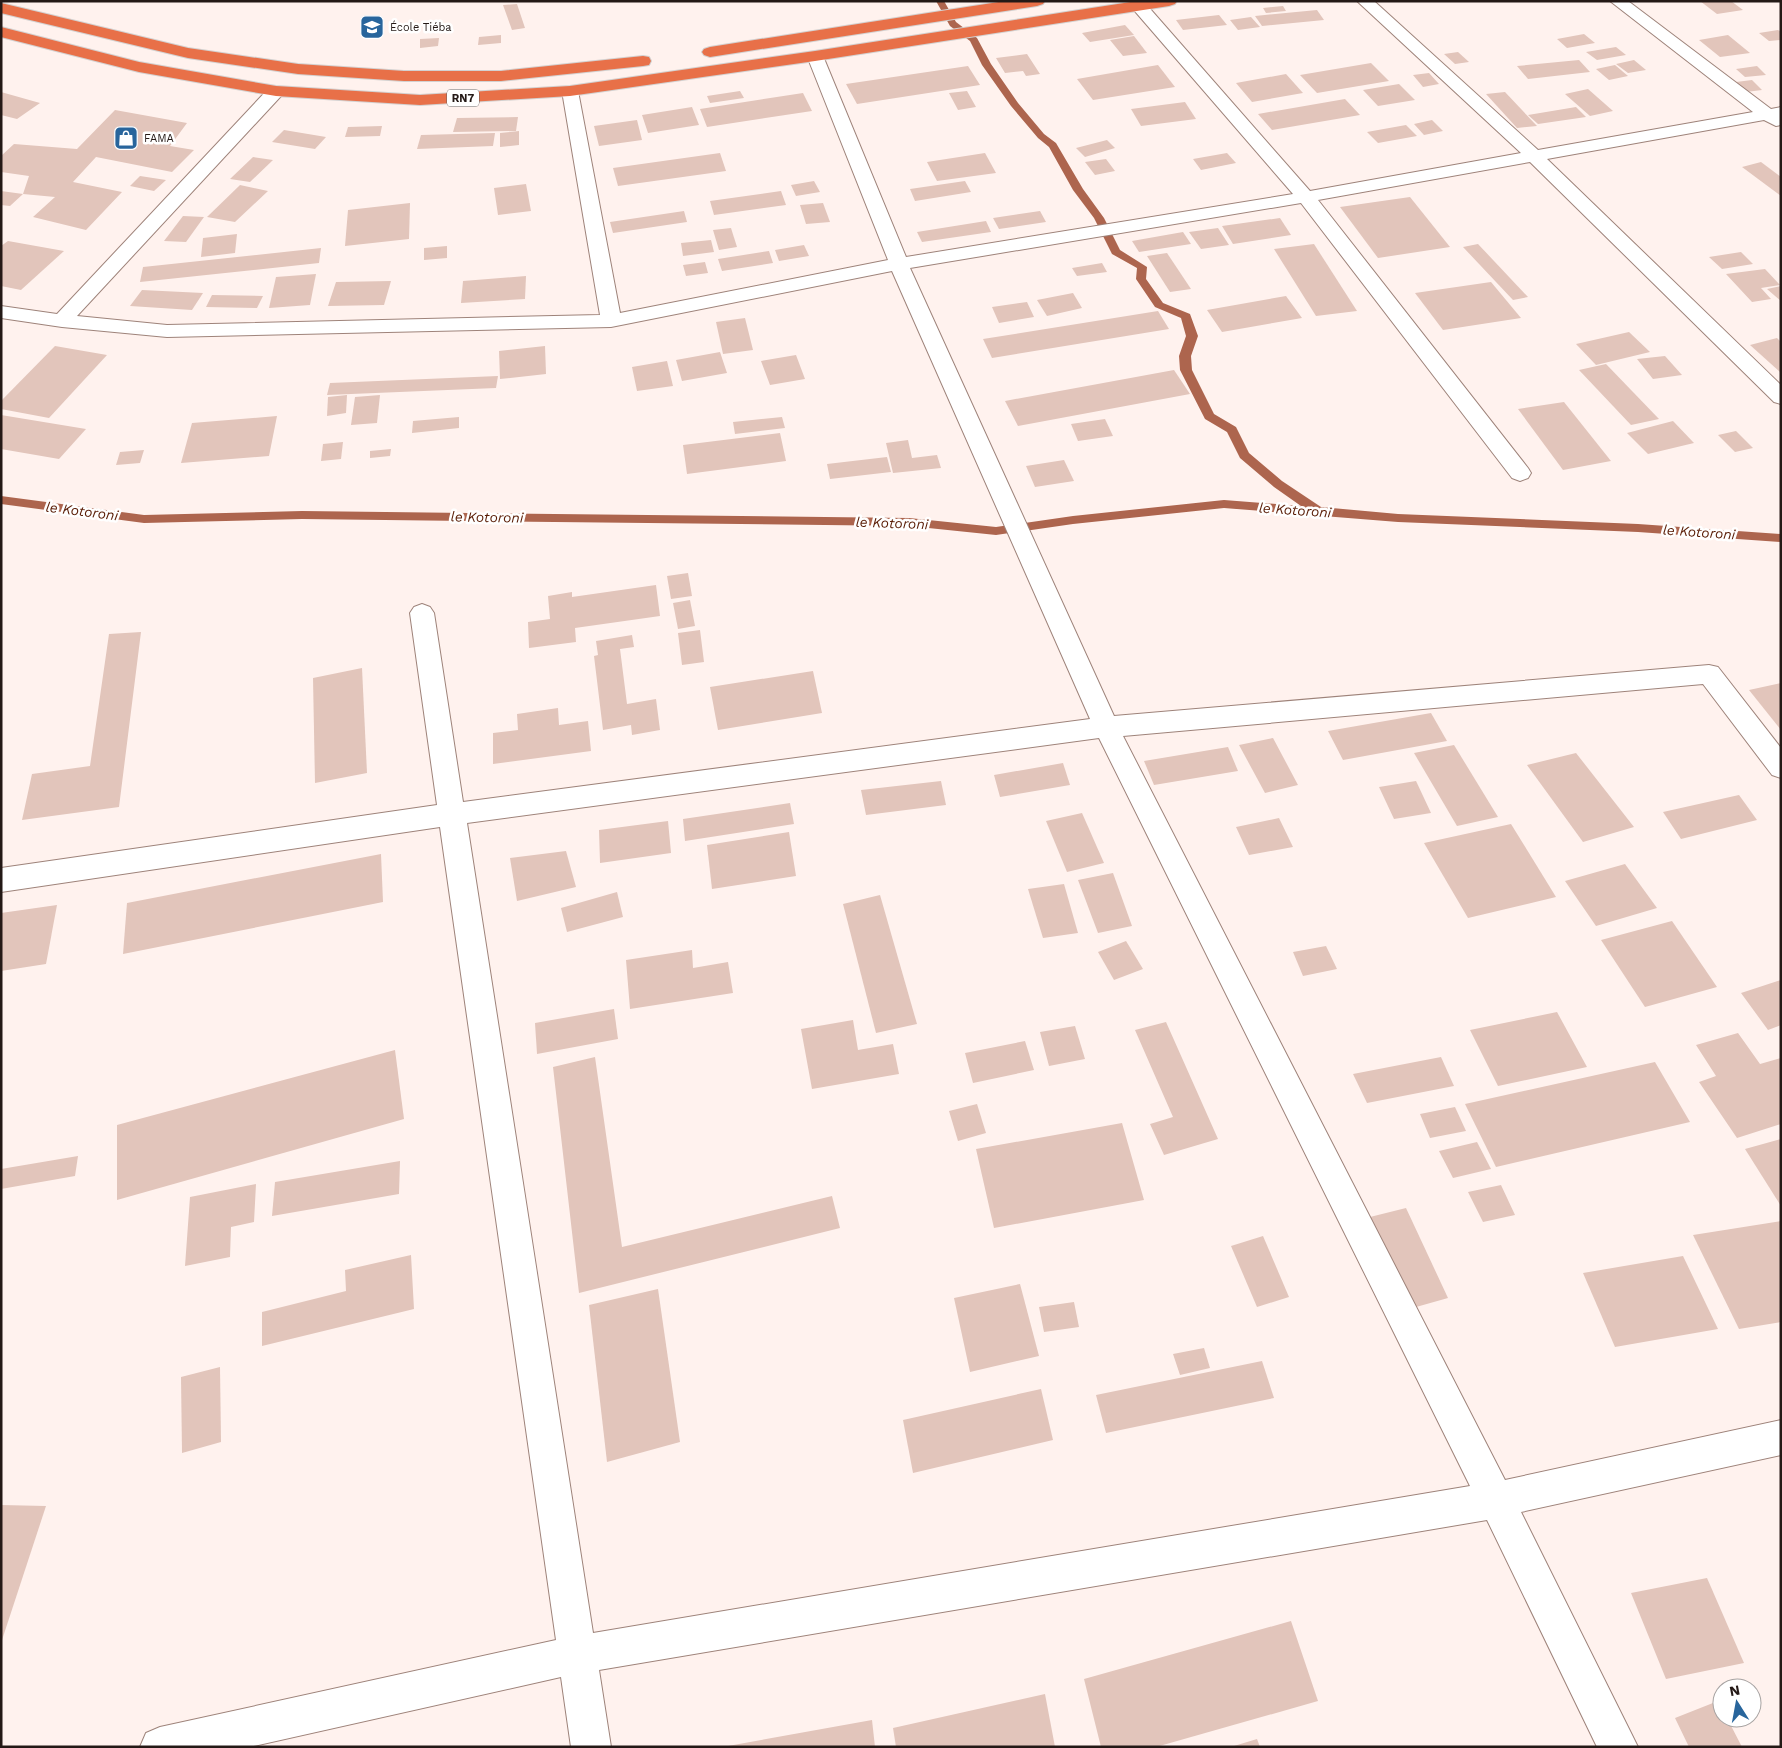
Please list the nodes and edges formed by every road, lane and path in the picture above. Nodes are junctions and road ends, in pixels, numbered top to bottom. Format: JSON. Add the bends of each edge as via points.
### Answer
{"nodes":[{"id":1,"x":1037,"y":1,"type":"edge"},
{"id":2,"x":1169,"y":1,"type":"edge"},
{"id":3,"x":1365,"y":1,"type":"edge"},
{"id":4,"x":1618,"y":1,"type":"edge"},
{"id":5,"x":1139,"y":6,"type":"junction"},
{"id":6,"x":1,"y":8,"type":"edge"},
{"id":7,"x":1,"y":32,"type":"edge"},
{"id":8,"x":695,"y":54,"type":"dead end"},
{"id":9,"x":815,"y":56,"type":"junction"},
{"id":10,"x":656,"y":59,"type":"dead end"},
{"id":11,"x":276,"y":91,"type":"junction"},
{"id":12,"x":570,"y":91,"type":"junction"},
{"id":13,"x":1776,"y":117,"type":"edge"},
{"id":14,"x":1535,"y":156,"type":"junction"},
{"id":15,"x":1306,"y":197,"type":"junction"},
{"id":16,"x":899,"y":264,"type":"junction"},
{"id":17,"x":1,"y":312,"type":"edge"},
{"id":18,"x":62,"y":321,"type":"junction"},
{"id":19,"x":611,"y":321,"type":"junction"},
{"id":20,"x":1781,"y":397,"type":"edge"},
{"id":21,"x":1520,"y":473,"type":"dead end"},
{"id":22,"x":422,"y":612,"type":"dead end"},
{"id":23,"x":1106,"y":727,"type":"junction"},
{"id":24,"x":1781,"y":768,"type":"edge"},
{"id":25,"x":452,"y":814,"type":"junction"},
{"id":26,"x":1,"y":880,"type":"edge"},
{"id":27,"x":1781,"y":1437,"type":"edge"},
{"id":28,"x":1496,"y":1500,"type":"junction"},
{"id":29,"x":578,"y":1654,"type":"junction"},
{"id":30,"x":160,"y":1747,"type":"edge"},
{"id":31,"x":591,"y":1747,"type":"edge"},
{"id":32,"x":1618,"y":1747,"type":"edge"}],
"edges":[{"from":1,"to":8,"type":"highway"},
{"from":2,"to":5,"type":"highway","number":"RN7"},
{"from":3,"to":14,"type":"street"},
{"from":4,"to":13,"type":"street"},
{"from":5,"to":9,"type":"highway","number":"RN7"},
{"from":5,"to":15,"type":"street"},
{"from":6,"to":10,"type":"highway","number":"RN7","via":[[188,53],[298,69],[404,76],[501,76]]},
{"from":7,"to":11,"type":"highway","number":"RN7","via":[[139,67]]},
{"from":9,"to":12,"type":"highway","number":"RN7"},
{"from":9,"to":16,"type":"street"},
{"from":11,"to":12,"type":"highway","number":"RN7","via":[[420,100]]},
{"from":11,"to":18,"type":"street"},
{"from":12,"to":19,"type":"street"},
{"from":13,"to":14,"type":"street"},
{"from":14,"to":15,"type":"street"},
{"from":14,"to":20,"type":"street"},
{"from":15,"to":16,"type":"street"},
{"from":15,"to":21,"type":"street"},
{"from":16,"to":19,"type":"street"},
{"from":16,"to":23,"type":"street"},
{"from":17,"to":18,"type":"street"},
{"from":18,"to":19,"type":"street","via":[[167,331]]},
{"from":22,"to":25,"type":"street"},
{"from":23,"to":24,"type":"street","via":[[1709,674]]},
{"from":23,"to":25,"type":"street"},
{"from":23,"to":28,"type":"street"},
{"from":25,"to":26,"type":"street"},
{"from":25,"to":29,"type":"street"},
{"from":27,"to":28,"type":"street"},
{"from":28,"to":29,"type":"street"},
{"from":28,"to":32,"type":"street"},
{"from":29,"to":30,"type":"street"},
{"from":29,"to":31,"type":"street"}]}
